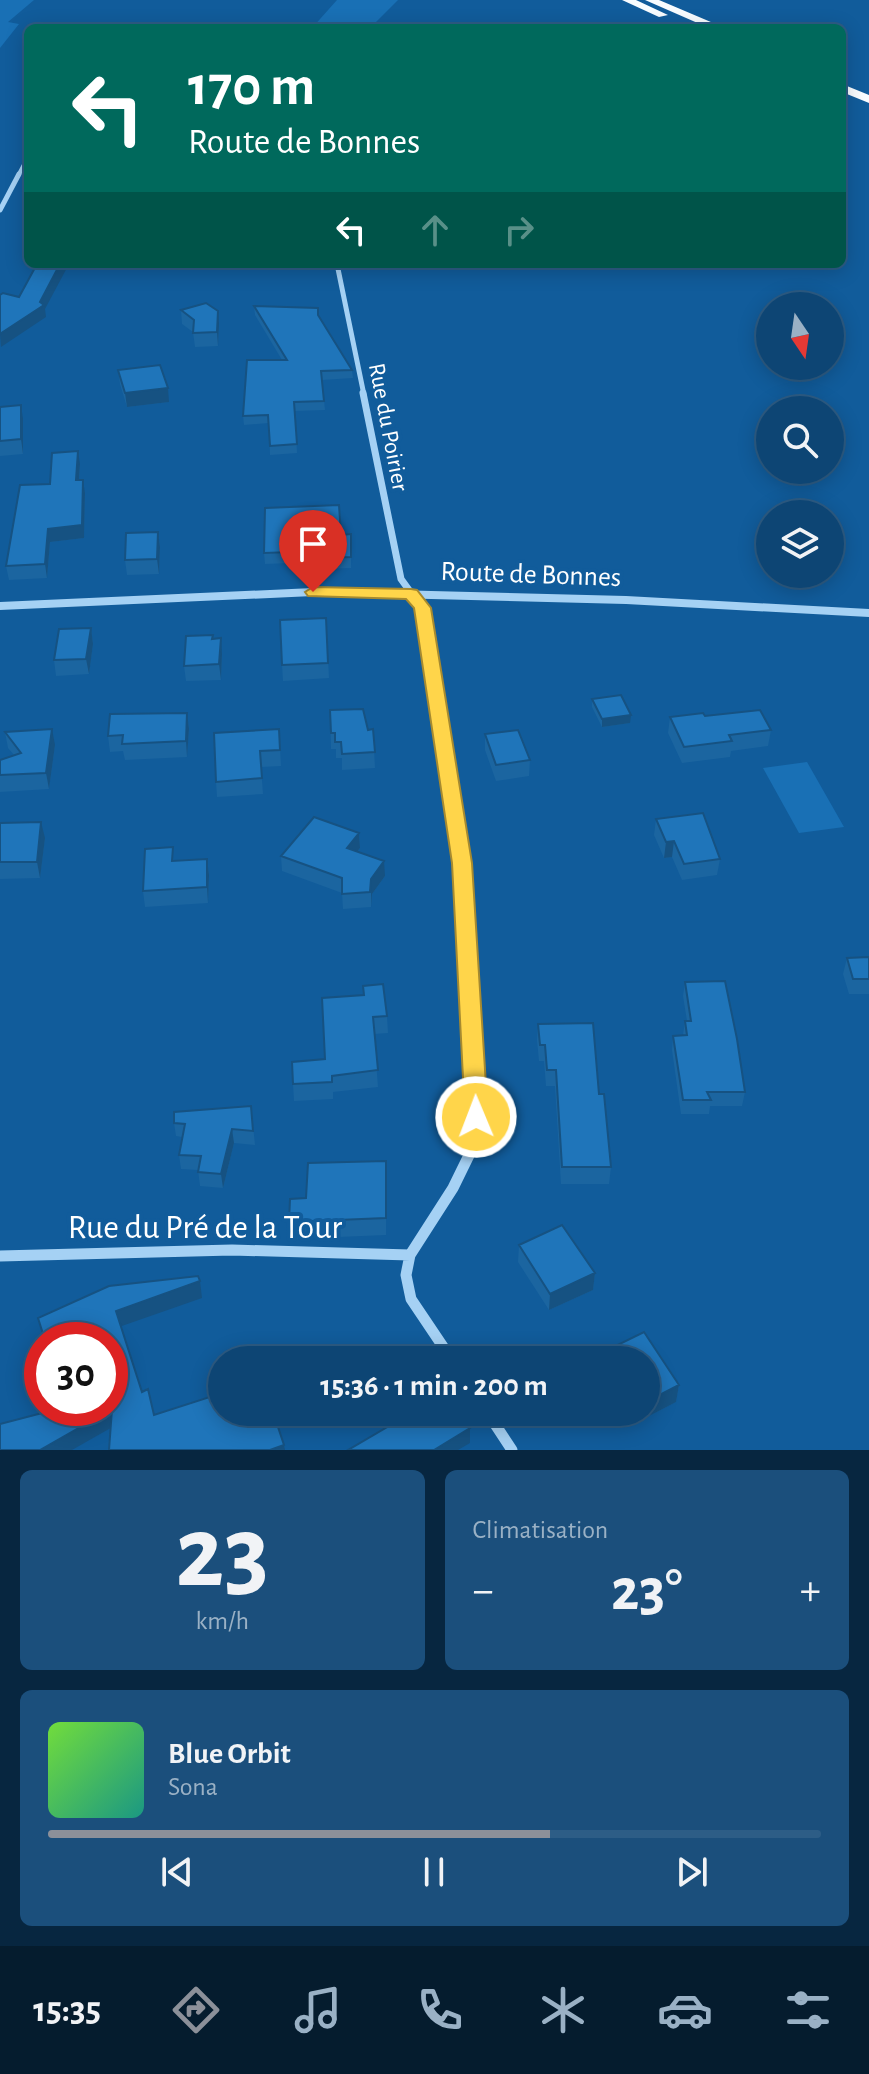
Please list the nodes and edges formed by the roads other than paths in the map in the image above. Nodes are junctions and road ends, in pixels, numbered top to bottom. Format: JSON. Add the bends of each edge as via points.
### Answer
{"nodes":[{"id":1,"x":627,"y":0,"type":"edge"},
{"id":2,"x":650,"y":0,"type":"edge"},
{"id":3,"x":686,"y":24,"type":"edge"},
{"id":4,"x":709,"y":24,"type":"edge"},
{"id":5,"x":846,"y":80,"type":"edge"},
{"id":6,"x":869,"y":89,"type":"edge"},
{"id":7,"x":846,"y":90,"type":"edge"},
{"id":8,"x":869,"y":99,"type":"edge"},
{"id":9,"x":24,"y":166,"type":"edge"},
{"id":10,"x":0,"y":210,"type":"edge"},
{"id":11,"x":338,"y":268,"type":"edge"},
{"id":12,"x":411,"y":594,"type":"junction"},
{"id":13,"x":0,"y":606,"type":"edge"},
{"id":14,"x":869,"y":613,"type":"edge"},
{"id":15,"x":410,"y":1255,"type":"junction"},
{"id":16,"x":0,"y":1256,"type":"edge"},
{"id":17,"x":443,"y":1346,"type":"edge"},
{"id":18,"x":496,"y":1426,"type":"edge"},
{"id":19,"x":512,"y":1450,"type":"edge"}],
"edges":[{"from":1,"to":3,"type":"highway"},
{"from":2,"to":4,"type":"highway"},
{"from":5,"to":6,"type":"highway"},
{"from":7,"to":8,"type":"highway"},
{"from":9,"to":10,"type":"street"},
{"from":11,"to":12,"type":"street","name":"Rue du Poirier","via":[[401,579]]},
{"from":12,"to":13,"type":"street","name":"Route de Bonnes","via":[[313,592]]},
{"from":12,"to":14,"type":"street","name":"Route de Bonnes"},
{"from":12,"to":15,"type":"street","name":"Rue du Poirier","via":[[422,608],[462,863],[477,1093],[476,1141]]},
{"from":15,"to":16,"type":"street","name":"Rue du Pré de la Tour","via":[[232,1250]]},
{"from":15,"to":17,"type":"street","via":[[406,1275],[411,1299]]},
{"from":18,"to":19,"type":"street"}]}
